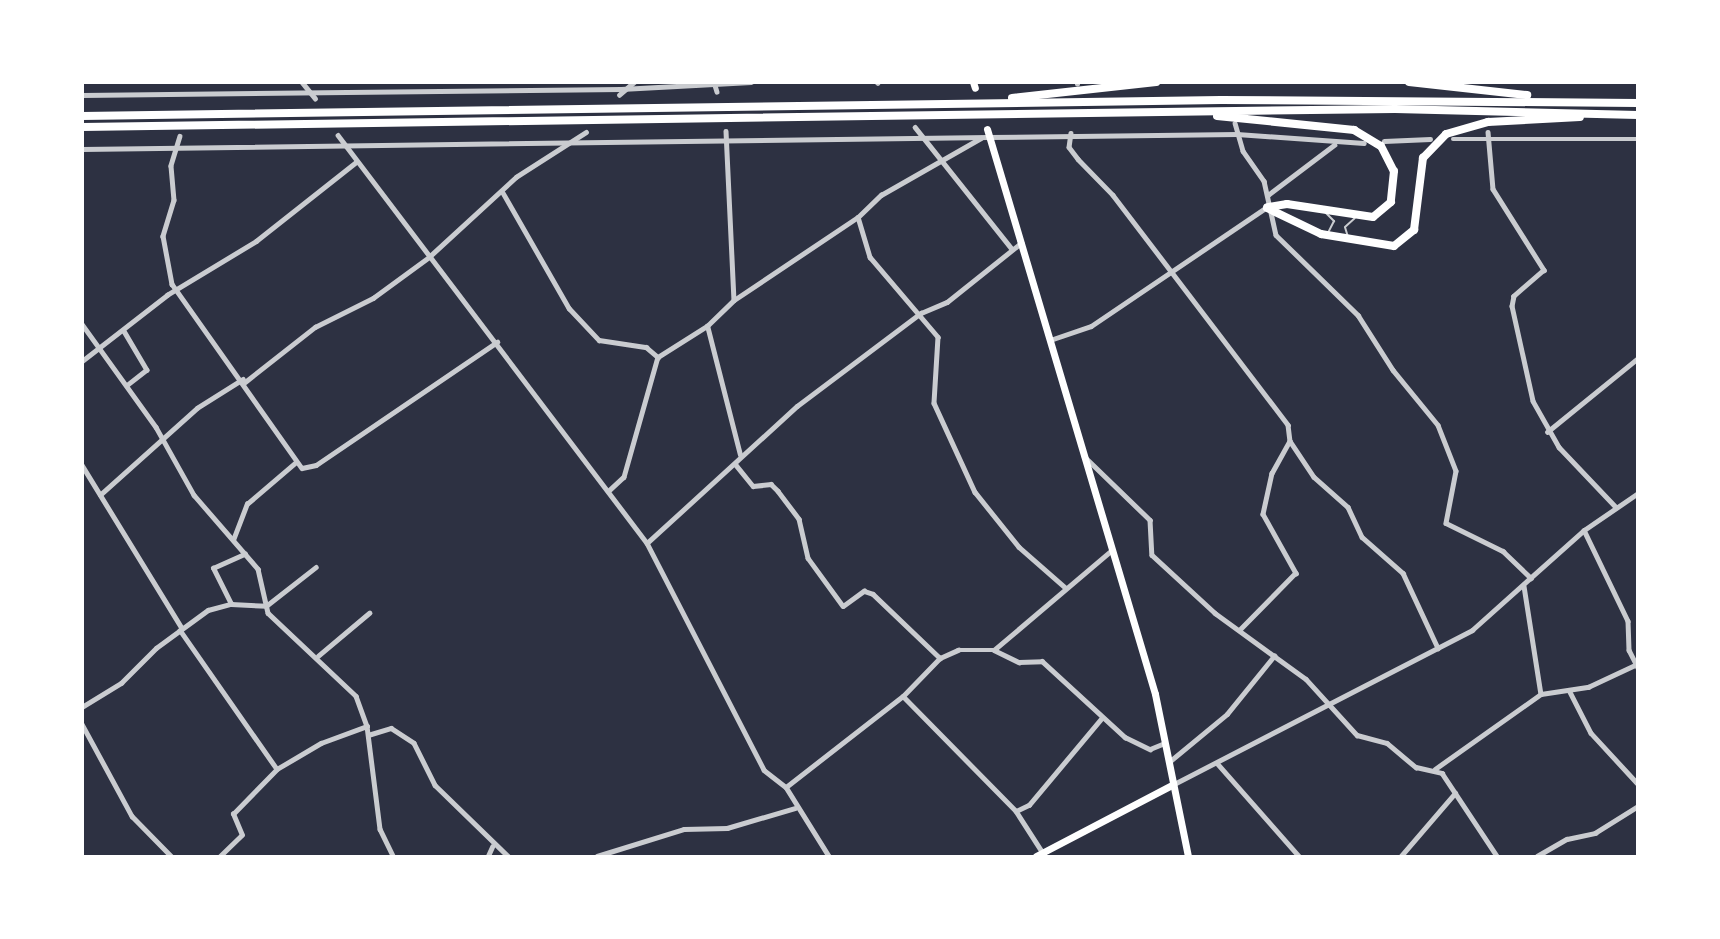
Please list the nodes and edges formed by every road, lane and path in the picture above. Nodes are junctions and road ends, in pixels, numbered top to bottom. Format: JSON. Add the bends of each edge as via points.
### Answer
{"nodes":[{"id":1,"x":302,"y":82,"type":"edge"},
{"id":2,"x":377,"y":82,"type":"edge"},
{"id":3,"x":619,"y":82,"type":"edge"},
{"id":4,"x":634,"y":82,"type":"edge"},
{"id":5,"x":751,"y":82,"type":"edge"},
{"id":6,"x":1156,"y":82,"type":"edge"},
{"id":7,"x":1409,"y":82,"type":"edge"},
{"id":8,"x":714,"y":84,"type":"edge"},
{"id":9,"x":374,"y":91,"type":"junction"},
{"id":10,"x":310,"y":92,"type":"junction"},
{"id":11,"x":620,"y":92,"type":"junction"},
{"id":12,"x":717,"y":92,"type":"dead end"},
{"id":13,"x":167,"y":93,"type":"junction"},
{"id":14,"x":82,"y":95,"type":"edge"},
{"id":15,"x":315,"y":98,"type":"dead end"},
{"id":16,"x":170,"y":102,"type":"dead end"},
{"id":17,"x":1638,"y":102,"type":"edge"},
{"id":18,"x":950,"y":103,"type":"junction"},
{"id":19,"x":1067,"y":113,"type":"junction"},
{"id":20,"x":1623,"y":114,"type":"junction"},
{"id":21,"x":1638,"y":115,"type":"edge"},
{"id":22,"x":82,"y":116,"type":"edge"},
{"id":23,"x":1234,"y":123,"type":"dead end"},
{"id":24,"x":82,"y":127,"type":"edge"},
{"id":25,"x":915,"y":127,"type":"dead end"},
{"id":26,"x":987,"y":129,"type":"dead end"},
{"id":27,"x":586,"y":132,"type":"dead end"},
{"id":28,"x":1071,"y":133,"type":"dead end"},
{"id":29,"x":1237,"y":134,"type":"junction"},
{"id":30,"x":1488,"y":134,"type":"junction"},
{"id":31,"x":338,"y":135,"type":"dead end"},
{"id":32,"x":727,"y":135,"type":"junction"},
{"id":33,"x":180,"y":136,"type":"dead end"},
{"id":34,"x":924,"y":137,"type":"junction"},
{"id":35,"x":987,"y":137,"type":"junction"},
{"id":36,"x":1454,"y":138,"type":"dead end"},
{"id":37,"x":1430,"y":139,"type":"dead end"},
{"id":38,"x":1638,"y":139,"type":"edge"},
{"id":39,"x":576,"y":140,"type":"junction"},
{"id":40,"x":1070,"y":140,"type":"junction"},
{"id":41,"x":1384,"y":141,"type":"dead end"},
{"id":42,"x":1364,"y":143,"type":"dead end"},
{"id":43,"x":346,"y":144,"type":"junction"},
{"id":44,"x":1334,"y":144,"type":"junction"},
{"id":45,"x":181,"y":147,"type":"junction"},
{"id":46,"x":82,"y":149,"type":"edge"},
{"id":47,"x":940,"y":157,"type":"junction"},
{"id":48,"x":356,"y":162,"type":"junction"},
{"id":49,"x":502,"y":190,"type":"junction"},
{"id":50,"x":1268,"y":195,"type":"junction"},
{"id":51,"x":1267,"y":207,"type":"junction"},
{"id":52,"x":1325,"y":212,"type":"junction"},
{"id":53,"x":858,"y":217,"type":"junction"},
{"id":54,"x":1356,"y":218,"type":"junction"},
{"id":55,"x":1321,"y":234,"type":"junction"},
{"id":56,"x":1352,"y":241,"type":"junction"},
{"id":57,"x":1021,"y":243,"type":"junction"},
{"id":58,"x":1012,"y":249,"type":"junction"},
{"id":59,"x":429,"y":257,"type":"junction"},
{"id":60,"x":1171,"y":270,"type":"junction"},
{"id":61,"x":176,"y":290,"type":"junction"},
{"id":62,"x":734,"y":300,"type":"junction"},
{"id":63,"x":921,"y":313,"type":"junction"},
{"id":64,"x":82,"y":324,"type":"edge"},
{"id":65,"x":707,"y":326,"type":"junction"},
{"id":66,"x":124,"y":331,"type":"junction"},
{"id":67,"x":1050,"y":339,"type":"junction"},
{"id":68,"x":496,"y":342,"type":"junction"},
{"id":69,"x":101,"y":349,"type":"junction"},
{"id":70,"x":658,"y":357,"type":"junction"},
{"id":71,"x":1638,"y":358,"type":"edge"},
{"id":72,"x":82,"y":361,"type":"edge"},
{"id":73,"x":244,"y":381,"type":"junction"},
{"id":74,"x":128,"y":385,"type":"junction"},
{"id":75,"x":1547,"y":432,"type":"junction"},
{"id":76,"x":1290,"y":441,"type":"junction"},
{"id":77,"x":162,"y":443,"type":"junction"},
{"id":78,"x":740,"y":455,"type":"junction"},
{"id":79,"x":1084,"y":456,"type":"junction"},
{"id":80,"x":295,"y":463,"type":"junction"},
{"id":81,"x":82,"y":465,"type":"edge"},
{"id":82,"x":736,"y":465,"type":"junction"},
{"id":83,"x":610,"y":490,"type":"junction"},
{"id":84,"x":1638,"y":493,"type":"edge"},
{"id":85,"x":100,"y":495,"type":"junction"},
{"id":86,"x":1616,"y":507,"type":"junction"},
{"id":87,"x":1584,"y":530,"type":"junction"},
{"id":88,"x":233,"y":540,"type":"junction"},
{"id":89,"x":647,"y":543,"type":"junction"},
{"id":90,"x":1112,"y":550,"type":"junction"},
{"id":91,"x":245,"y":554,"type":"junction"},
{"id":92,"x":316,"y":567,"type":"dead end"},
{"id":93,"x":1531,"y":579,"type":"junction"},
{"id":94,"x":1524,"y":586,"type":"junction"},
{"id":95,"x":1066,"y":588,"type":"junction"},
{"id":96,"x":231,"y":604,"type":"junction"},
{"id":97,"x":266,"y":606,"type":"junction"},
{"id":98,"x":369,"y":613,"type":"dead end"},
{"id":99,"x":181,"y":629,"type":"junction"},
{"id":100,"x":1240,"y":630,"type":"junction"},
{"id":101,"x":1438,"y":648,"type":"junction"},
{"id":102,"x":994,"y":650,"type":"junction"},
{"id":103,"x":318,"y":656,"type":"junction"},
{"id":104,"x":1274,"y":656,"type":"junction"},
{"id":105,"x":939,"y":658,"type":"junction"},
{"id":106,"x":1636,"y":666,"type":"edge"},
{"id":107,"x":1569,"y":690,"type":"junction"},
{"id":108,"x":1541,"y":694,"type":"junction"},
{"id":109,"x":903,"y":696,"type":"junction"},
{"id":110,"x":1328,"y":705,"type":"junction"},
{"id":111,"x":82,"y":707,"type":"edge"},
{"id":112,"x":1101,"y":719,"type":"junction"},
{"id":113,"x":82,"y":724,"type":"edge"},
{"id":114,"x":367,"y":726,"type":"junction"},
{"id":115,"x":368,"y":735,"type":"junction"},
{"id":116,"x":1166,"y":743,"type":"junction"},
{"id":117,"x":1169,"y":762,"type":"junction"},
{"id":118,"x":1217,"y":763,"type":"junction"},
{"id":119,"x":277,"y":769,"type":"junction"},
{"id":120,"x":1435,"y":769,"type":"junction"},
{"id":121,"x":1638,"y":784,"type":"edge"},
{"id":122,"x":1172,"y":785,"type":"junction"},
{"id":123,"x":786,"y":787,"type":"junction"},
{"id":124,"x":1455,"y":793,"type":"junction"},
{"id":125,"x":1638,"y":806,"type":"edge"},
{"id":126,"x":795,"y":808,"type":"junction"},
{"id":127,"x":1016,"y":812,"type":"junction"},
{"id":128,"x":492,"y":847,"type":"junction"},
{"id":129,"x":1040,"y":855,"type":"edge"},
{"id":130,"x":171,"y":856,"type":"edge"},
{"id":131,"x":220,"y":856,"type":"edge"},
{"id":132,"x":393,"y":856,"type":"edge"},
{"id":133,"x":488,"y":856,"type":"edge"},
{"id":134,"x":508,"y":856,"type":"edge"},
{"id":135,"x":597,"y":856,"type":"edge"},
{"id":136,"x":829,"y":856,"type":"edge"},
{"id":137,"x":1188,"y":856,"type":"edge"},
{"id":138,"x":1299,"y":856,"type":"edge"},
{"id":139,"x":1401,"y":856,"type":"edge"},
{"id":140,"x":1497,"y":856,"type":"edge"},
{"id":141,"x":1537,"y":856,"type":"edge"}],
"edges":[{"from":1,"to":10,"type":"street"},
{"from":2,"to":9,"type":"street"},
{"from":3,"to":11,"type":"street"},
{"from":4,"to":11,"type":"street"},
{"from":5,"to":8,"type":"street"},
{"from":6,"to":18,"type":"highway"},
{"from":7,"to":17,"type":"highway"},
{"from":8,"to":11,"type":"street"},
{"from":8,"to":12,"type":"street"},
{"from":9,"to":10,"type":"street"},
{"from":9,"to":11,"type":"street"},
{"from":10,"to":13,"type":"street"},
{"from":10,"to":15,"type":"street"},
{"from":13,"to":14,"type":"street"},
{"from":13,"to":16,"type":"street"},
{"from":17,"to":18,"type":"highway"},
{"from":18,"to":22,"type":"highway"},
{"from":19,"to":20,"type":"highway","via":[[1395,109]]},
{"from":19,"to":24,"type":"highway"},
{"from":19,"to":54,"type":"highway","via":[[1251,117],[1354,130],[1386,154],[1395,187],[1380,213]]},
{"from":20,"to":21,"type":"highway"},
{"from":20,"to":56,"type":"highway","via":[[1488,123],[1446,134],[1423,158],[1418,222],[1409,237],[1384,247]]},
{"from":23,"to":29,"type":"street"},
{"from":25,"to":34,"type":"street"},
{"from":26,"to":35,"type":"main road"},
{"from":27,"to":39,"type":"street"},
{"from":28,"to":40,"type":"street"},
{"from":29,"to":40,"type":"street"},
{"from":29,"to":44,"type":"street"},
{"from":29,"to":50,"type":"street"},
{"from":30,"to":36,"type":"street"},
{"from":30,"to":38,"type":"street"},
{"from":30,"to":75,"type":"street","via":[[1494,189],[1544,270],[1514,296],[1512,306],[1533,401]]},
{"from":31,"to":43,"type":"street"},
{"from":32,"to":34,"type":"street"},
{"from":32,"to":39,"type":"street"},
{"from":32,"to":62,"type":"street"},
{"from":33,"to":45,"type":"street"},
{"from":34,"to":35,"type":"street"},
{"from":34,"to":47,"type":"street"},
{"from":35,"to":40,"type":"street"},
{"from":35,"to":47,"type":"street"},
{"from":35,"to":57,"type":"main road"},
{"from":37,"to":41,"type":"street"},
{"from":39,"to":43,"type":"street"},
{"from":39,"to":49,"type":"street"},
{"from":40,"to":60,"type":"street","via":[[1078,159]]},
{"from":42,"to":44,"type":"street"},
{"from":43,"to":45,"type":"street"},
{"from":43,"to":48,"type":"street"},
{"from":44,"to":50,"type":"street"},
{"from":45,"to":46,"type":"street"},
{"from":45,"to":61,"type":"street","via":[[171,166],[174,200],[163,237]]},
{"from":47,"to":53,"type":"street","via":[[881,195]]},
{"from":47,"to":58,"type":"street"},
{"from":48,"to":59,"type":"street"},
{"from":48,"to":61,"type":"street","via":[[256,241]]},
{"from":49,"to":59,"type":"street"},
{"from":49,"to":70,"type":"street","via":[[576,316],[599,340],[640,345]]},
{"from":50,"to":51,"type":"street"},
{"from":51,"to":52,"type":"highway","via":[[1287,204]]},
{"from":51,"to":55,"type":"highway"},
{"from":51,"to":60,"type":"street"},
{"from":51,"to":93,"type":"street","via":[[1276,235],[1358,315],[1392,370],[1438,425],[1456,471],[1446,523],[1503,551]]},
{"from":52,"to":54,"type":"highway"},
{"from":52,"to":55,"type":"lane","via":[[1334,225]]},
{"from":53,"to":62,"type":"street"},
{"from":53,"to":63,"type":"street","via":[[870,257]]},
{"from":54,"to":56,"type":"lane","via":[[1345,227]]},
{"from":55,"to":56,"type":"highway"},
{"from":57,"to":58,"type":"street"},
{"from":57,"to":67,"type":"main road"},
{"from":58,"to":63,"type":"street","via":[[947,302]]},
{"from":59,"to":68,"type":"street"},
{"from":59,"to":73,"type":"street","via":[[373,298],[315,327]]},
{"from":60,"to":67,"type":"street","via":[[1091,326]]},
{"from":60,"to":76,"type":"street","via":[[1288,425]]},
{"from":61,"to":66,"type":"street"},
{"from":61,"to":73,"type":"street"},
{"from":62,"to":65,"type":"street"},
{"from":63,"to":78,"type":"street"},
{"from":63,"to":95,"type":"street","via":[[938,337],[934,403],[975,492],[1019,547]]},
{"from":64,"to":69,"type":"street"},
{"from":65,"to":70,"type":"street"},
{"from":65,"to":78,"type":"street"},
{"from":66,"to":69,"type":"street"},
{"from":66,"to":74,"type":"street","via":[[147,370]]},
{"from":67,"to":79,"type":"main road"},
{"from":68,"to":80,"type":"street","via":[[316,465],[307,469]]},
{"from":68,"to":83,"type":"street"},
{"from":69,"to":72,"type":"street"},
{"from":69,"to":74,"type":"street"},
{"from":70,"to":83,"type":"street","via":[[624,477]]},
{"from":71,"to":75,"type":"street"},
{"from":73,"to":77,"type":"street","via":[[197,408]]},
{"from":73,"to":80,"type":"street"},
{"from":74,"to":77,"type":"street"},
{"from":75,"to":86,"type":"street"},
{"from":76,"to":100,"type":"street","via":[[1272,473],[1263,514],[1296,573]]},
{"from":76,"to":101,"type":"street","via":[[1314,477],[1348,507],[1362,537],[1403,573]]},
{"from":77,"to":85,"type":"street"},
{"from":77,"to":88,"type":"street","via":[[194,495]]},
{"from":78,"to":82,"type":"street"},
{"from":79,"to":90,"type":"main road"},
{"from":79,"to":100,"type":"street","via":[[1150,520],[1152,555]]},
{"from":80,"to":88,"type":"street","via":[[247,504]]},
{"from":81,"to":85,"type":"street"},
{"from":82,"to":89,"type":"street"},
{"from":82,"to":105,"type":"street","via":[[753,486],[771,484],[799,519],[808,558],[843,606],[864,591],[873,594]]},
{"from":83,"to":89,"type":"street"},
{"from":84,"to":86,"type":"street"},
{"from":85,"to":99,"type":"street"},
{"from":86,"to":87,"type":"street"},
{"from":87,"to":93,"type":"street"},
{"from":87,"to":106,"type":"street","via":[[1628,621]]},
{"from":88,"to":91,"type":"street"},
{"from":89,"to":123,"type":"street","via":[[764,770]]},
{"from":90,"to":95,"type":"street"},
{"from":90,"to":116,"type":"main road"},
{"from":91,"to":96,"type":"street","via":[[213,567]]},
{"from":91,"to":97,"type":"street","via":[[264,584]]},
{"from":92,"to":97,"type":"street"},
{"from":93,"to":94,"type":"street"},
{"from":94,"to":101,"type":"street","via":[[1485,622]]},
{"from":94,"to":108,"type":"street"},
{"from":95,"to":102,"type":"street"},
{"from":96,"to":97,"type":"street"},
{"from":96,"to":99,"type":"street","via":[[208,610]]},
{"from":97,"to":103,"type":"street"},
{"from":98,"to":103,"type":"street"},
{"from":99,"to":111,"type":"street","via":[[121,683]]},
{"from":99,"to":119,"type":"street"},
{"from":100,"to":104,"type":"street"},
{"from":101,"to":110,"type":"street"},
{"from":102,"to":105,"type":"street","via":[[958,650]]},
{"from":102,"to":112,"type":"street","via":[[1019,662],[1042,661]]},
{"from":103,"to":114,"type":"street","via":[[356,696]]},
{"from":104,"to":110,"type":"street","via":[[1306,680]]},
{"from":104,"to":117,"type":"street","via":[[1227,714]]},
{"from":105,"to":109,"type":"street"},
{"from":106,"to":107,"type":"street"},
{"from":107,"to":108,"type":"street"},
{"from":107,"to":121,"type":"street","via":[[1585,724]]},
{"from":108,"to":120,"type":"street"},
{"from":109,"to":123,"type":"street"},
{"from":109,"to":127,"type":"street"},
{"from":110,"to":118,"type":"street"},
{"from":110,"to":120,"type":"street","via":[[1357,735],[1387,743],[1416,767]]},
{"from":112,"to":116,"type":"street","via":[[1143,747]]},
{"from":112,"to":127,"type":"street","via":[[1029,805]]},
{"from":113,"to":130,"type":"street","via":[[132,816]]},
{"from":114,"to":115,"type":"street"},
{"from":114,"to":119,"type":"street","via":[[321,743]]},
{"from":115,"to":128,"type":"street","via":[[391,728],[423,751],[435,785],[452,797]]},
{"from":115,"to":132,"type":"street","via":[[380,829]]},
{"from":116,"to":117,"type":"main road"},
{"from":117,"to":122,"type":"main road"},
{"from":118,"to":122,"type":"street"},
{"from":118,"to":138,"type":"street"},
{"from":119,"to":131,"type":"street","via":[[232,814],[242,835]]},
{"from":120,"to":124,"type":"street"},
{"from":122,"to":129,"type":"main road"},
{"from":122,"to":137,"type":"main road"},
{"from":123,"to":126,"type":"street"},
{"from":124,"to":139,"type":"street"},
{"from":124,"to":140,"type":"street"},
{"from":125,"to":141,"type":"street","via":[[1595,832],[1567,839]]},
{"from":126,"to":135,"type":"street","via":[[728,828],[684,829]]},
{"from":126,"to":136,"type":"street"},
{"from":127,"to":129,"type":"street"},
{"from":128,"to":133,"type":"street"},
{"from":128,"to":134,"type":"street"}]}
